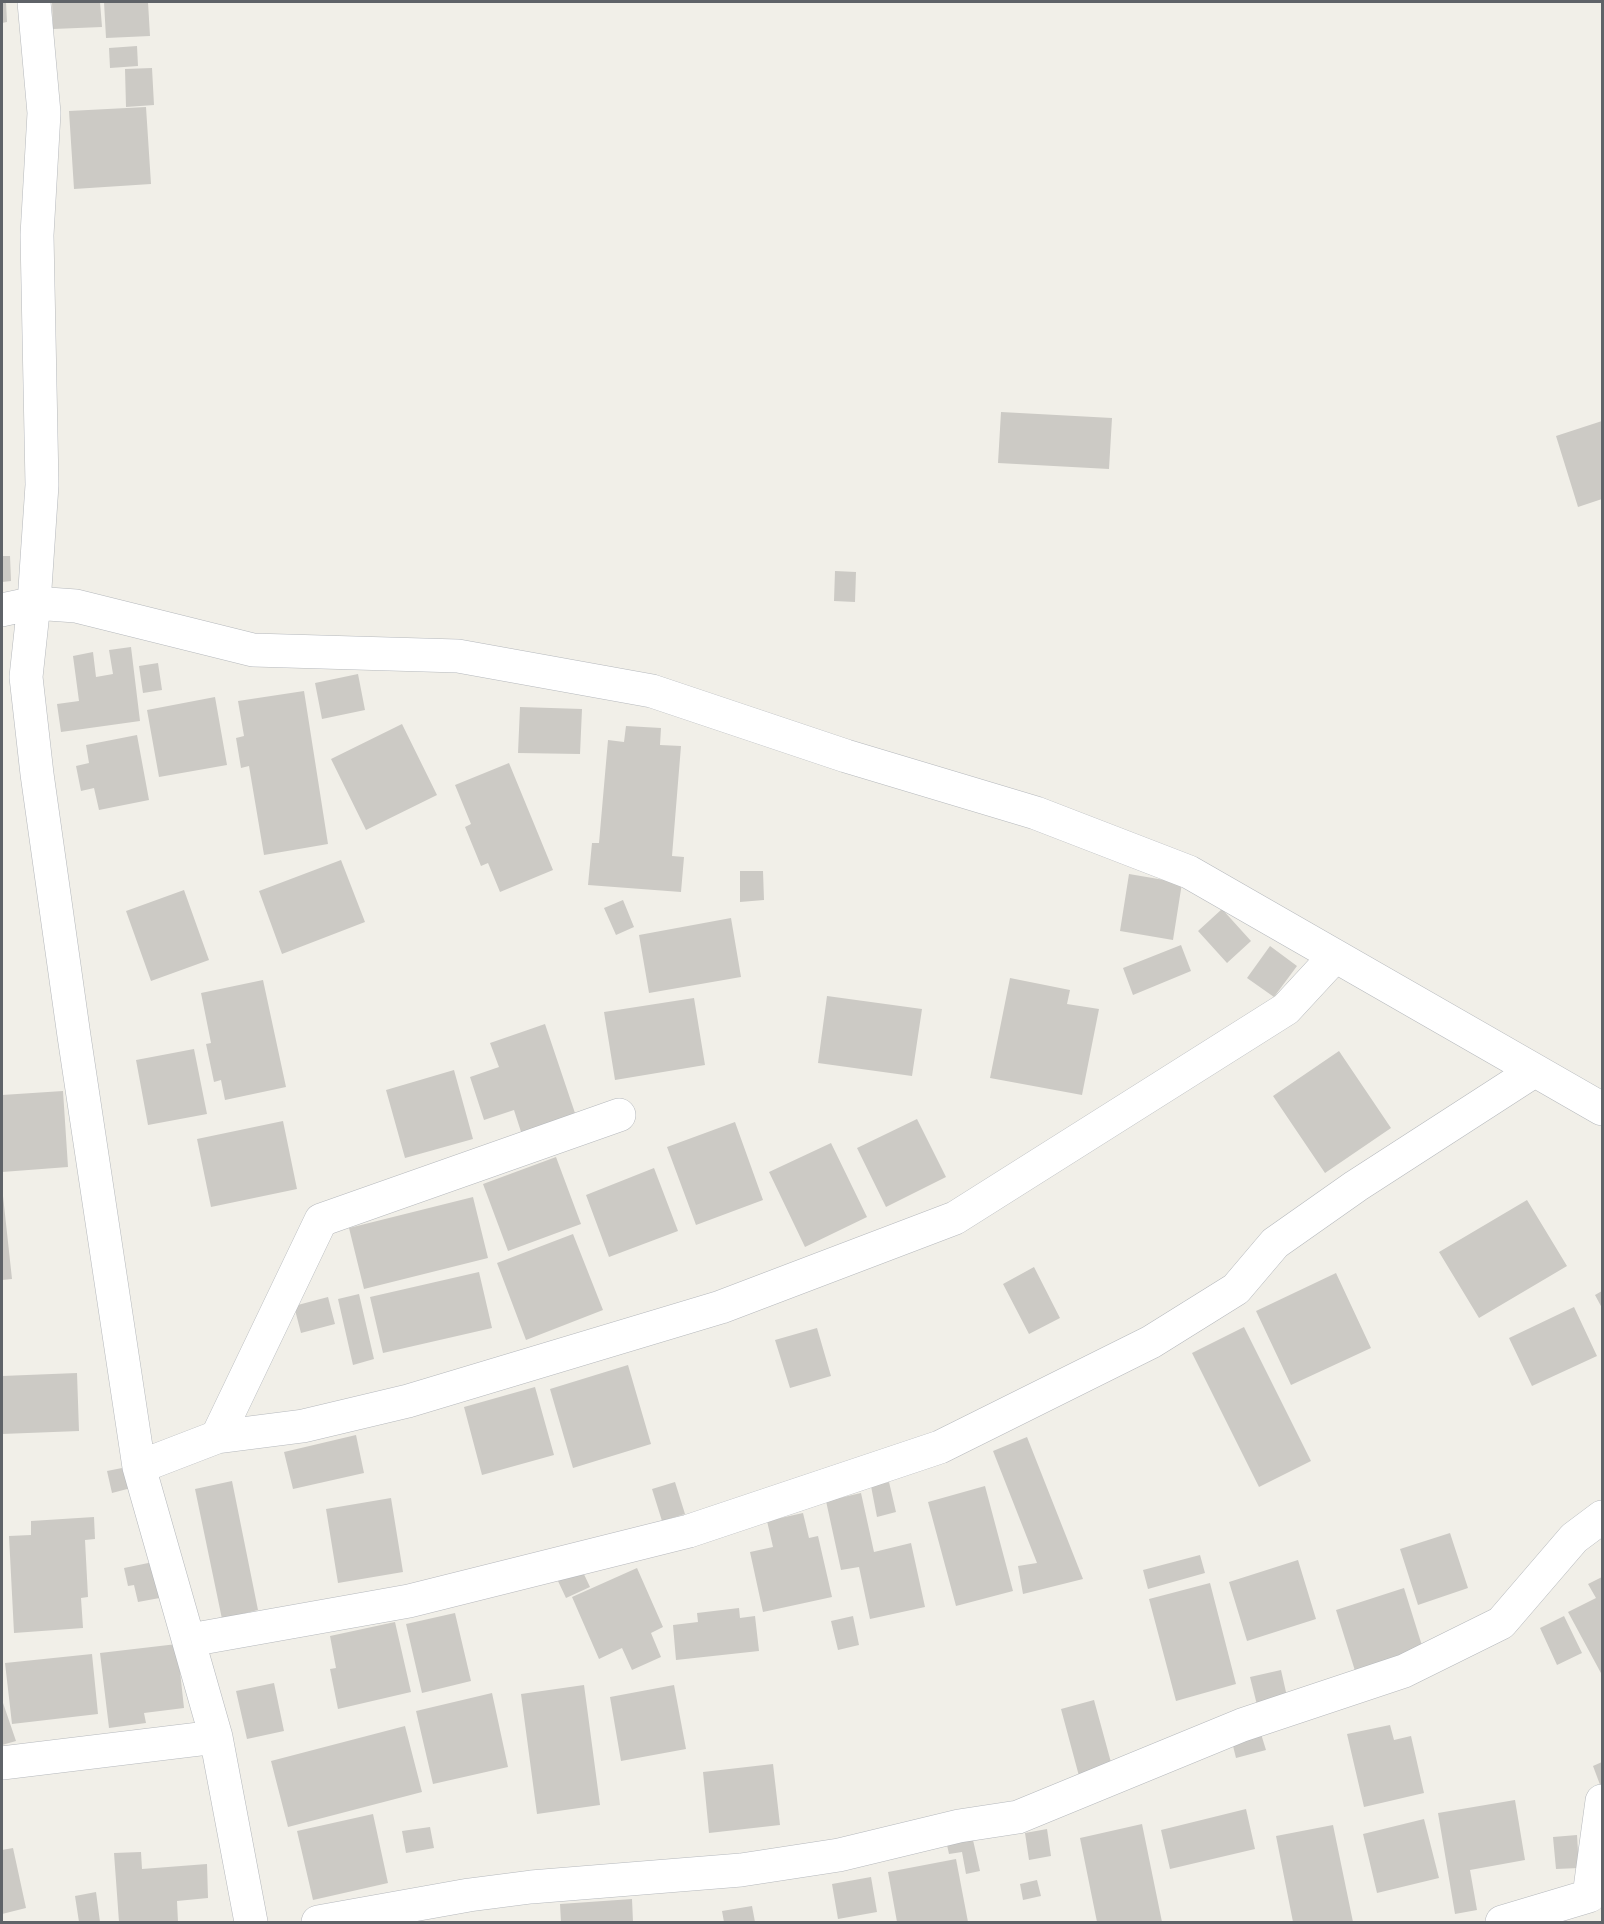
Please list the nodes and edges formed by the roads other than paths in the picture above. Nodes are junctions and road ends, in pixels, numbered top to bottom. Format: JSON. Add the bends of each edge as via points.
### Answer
{"nodes":[{"id":1,"x":34,"y":2,"type":"edge"},
{"id":2,"x":34,"y":603,"type":"junction"},
{"id":3,"x":2,"y":610,"type":"edge"},
{"id":4,"x":1335,"y":956,"type":"junction"},
{"id":5,"x":1534,"y":1071,"type":"junction"},
{"id":6,"x":1602,"y":1109,"type":"edge"},
{"id":7,"x":619,"y":1115,"type":"dead end"},
{"id":8,"x":217,"y":1437,"type":"junction"},
{"id":9,"x":140,"y":1467,"type":"junction"},
{"id":10,"x":1602,"y":1517,"type":"edge"},
{"id":11,"x":190,"y":1640,"type":"junction"},
{"id":12,"x":216,"y":1737,"type":"junction"},
{"id":13,"x":2,"y":1763,"type":"edge"},
{"id":14,"x":1602,"y":1801,"type":"edge"},
{"id":15,"x":251,"y":1923,"type":"edge"},
{"id":16,"x":318,"y":1923,"type":"edge"},
{"id":17,"x":1502,"y":1923,"type":"edge"}],
"edges":[{"from":1,"to":2,"type":"street","via":[[44,113],[37,235],[42,485]]},
{"from":2,"to":3,"type":"street"},
{"from":2,"to":4,"type":"street","via":[[76,606],[254,650],[458,656],[652,691],[846,756],[1036,813],[1189,872]]},
{"from":2,"to":9,"type":"street","via":[[26,677],[35,763]]},
{"from":4,"to":5,"type":"street"},
{"from":4,"to":8,"type":"street","via":[[1286,1009],[955,1218],[721,1307],[419,1398],[303,1426]]},
{"from":5,"to":6,"type":"street"},
{"from":5,"to":11,"type":"street","via":[[1356,1186],[1275,1244],[1236,1288],[1151,1342],[940,1448],[688,1531],[408,1601]]},
{"from":7,"to":8,"type":"street","via":[[321,1220]]},
{"from":8,"to":9,"type":"street"},
{"from":9,"to":11,"type":"street"},
{"from":10,"to":16,"type":"street","via":[[1574,1538],[1501,1623],[1404,1671],[1242,1725],[1018,1817],[959,1826],[839,1855],[752,1868],[469,1895]]},
{"from":11,"to":12,"type":"street"},
{"from":12,"to":13,"type":"street"},
{"from":12,"to":15,"type":"street"},
{"from":14,"to":17,"type":"street","via":[[1589,1896]]}]}
